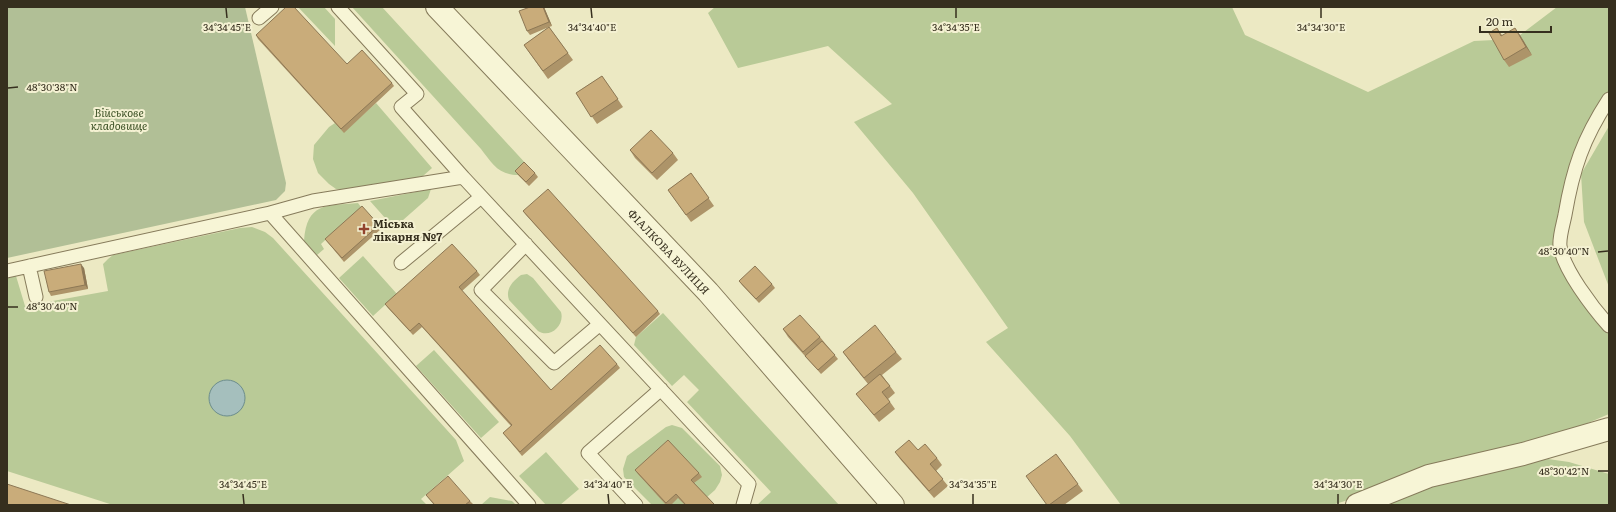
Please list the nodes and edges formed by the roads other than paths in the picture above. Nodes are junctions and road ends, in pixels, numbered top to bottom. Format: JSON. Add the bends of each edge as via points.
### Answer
{"nodes":[{"id":1,"x":272,"y":7,"type":"edge"},
{"id":2,"x":338,"y":7,"type":"edge"},
{"id":3,"x":437,"y":7,"type":"edge"},
{"id":4,"x":259,"y":18,"type":"dead end"},
{"id":5,"x":1609,"y":99,"type":"edge"},
{"id":6,"x":463,"y":177,"type":"junction"},
{"id":7,"x":481,"y":196,"type":"junction"},
{"id":8,"x":270,"y":213,"type":"junction"},
{"id":9,"x":526,"y":244,"type":"junction"},
{"id":10,"x":401,"y":263,"type":"dead end"},
{"id":11,"x":30,"y":266,"type":"junction"},
{"id":12,"x":7,"y":271,"type":"edge"},
{"id":13,"x":36,"y":297,"type":"dead end"},
{"id":14,"x":600,"y":324,"type":"junction"},
{"id":15,"x":1609,"y":326,"type":"edge"},
{"id":16,"x":661,"y":390,"type":"junction"},
{"id":17,"x":1609,"y":428,"type":"edge"},
{"id":18,"x":529,"y":505,"type":"edge"},
{"id":19,"x":636,"y":505,"type":"edge"},
{"id":20,"x":743,"y":505,"type":"edge"},
{"id":21,"x":893,"y":505,"type":"edge"},
{"id":22,"x":1357,"y":505,"type":"edge"}],
"edges":[{"from":1,"to":4,"type":"lane"},
{"from":2,"to":6,"type":"lane","via":[[417,94],[401,107]]},
{"from":3,"to":21,"type":"street","name":"ФІАЛКОВА ВУЛИЦЯ","via":[[708,292]]},
{"from":5,"to":15,"type":"lane","via":[[1580,151],[1570,187],[1560,245],[1571,275]]},
{"from":6,"to":7,"type":"lane"},
{"from":6,"to":8,"type":"lane","via":[[313,201]]},
{"from":7,"to":9,"type":"lane"},
{"from":7,"to":10,"type":"lane"},
{"from":8,"to":11,"type":"lane"},
{"from":8,"to":18,"type":"lane"},
{"from":9,"to":14,"type":"lane"},
{"from":9,"to":14,"type":"lane","via":[[480,290],[554,363]]},
{"from":11,"to":12,"type":"lane"},
{"from":11,"to":13,"type":"lane"},
{"from":14,"to":16,"type":"lane"},
{"from":16,"to":19,"type":"lane","via":[[588,453]]},
{"from":16,"to":20,"type":"lane","via":[[749,484]]},
{"from":17,"to":22,"type":"street","via":[[1523,454],[1429,476]]}]}
